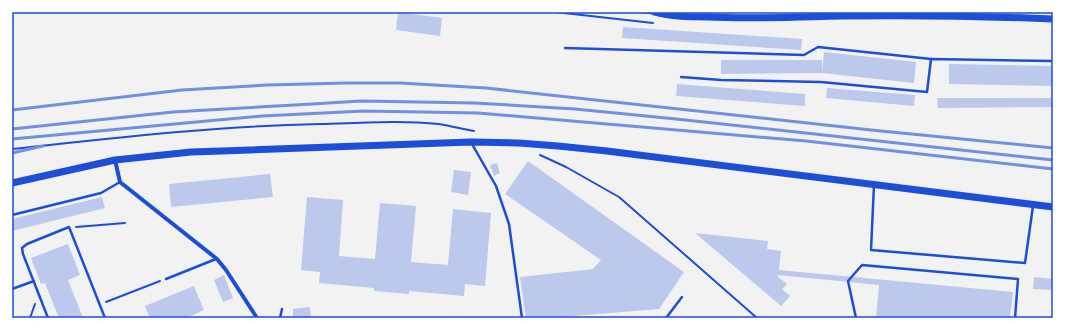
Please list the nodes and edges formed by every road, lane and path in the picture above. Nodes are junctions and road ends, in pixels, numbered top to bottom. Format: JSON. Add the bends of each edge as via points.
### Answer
{"nodes":[{"id":1,"x":555,"y":12,"type":"edge"},
{"id":2,"x":640,"y":12,"type":"edge"},
{"id":3,"x":654,"y":12,"type":"edge"},
{"id":4,"x":948,"y":12,"type":"edge"},
{"id":5,"x":661,"y":14,"type":"junction"},
{"id":6,"x":974,"y":17,"type":"junction"},
{"id":7,"x":1053,"y":20,"type":"edge"},
{"id":8,"x":656,"y":23,"type":"dead end"},
{"id":9,"x":565,"y":48,"type":"dead end"},
{"id":10,"x":931,"y":59,"type":"junction"},
{"id":11,"x":1053,"y":61,"type":"edge"},
{"id":12,"x":681,"y":77,"type":"dead end"},
{"id":13,"x":477,"y":132,"type":"dead end"},
{"id":14,"x":471,"y":142,"type":"junction"},
{"id":15,"x":12,"y":149,"type":"edge"},
{"id":16,"x":537,"y":153,"type":"dead end"},
{"id":17,"x":115,"y":160,"type":"junction"},
{"id":18,"x":12,"y":182,"type":"edge"},
{"id":19,"x":120,"y":182,"type":"junction"},
{"id":20,"x":874,"y":184,"type":"junction"},
{"id":21,"x":1033,"y":204,"type":"junction"},
{"id":22,"x":1053,"y":207,"type":"edge"},
{"id":23,"x":12,"y":215,"type":"edge"},
{"id":24,"x":125,"y":223,"type":"dead end"},
{"id":25,"x":69,"y":227,"type":"junction"},
{"id":26,"x":217,"y":259,"type":"junction"},
{"id":27,"x":166,"y":279,"type":"joint"},
{"id":28,"x":34,"y":281,"type":"junction"},
{"id":29,"x":12,"y":289,"type":"edge"},
{"id":30,"x":682,"y":297,"type":"dead end"},
{"id":31,"x":100,"y":305,"type":"junction"},
{"id":32,"x":282,"y":309,"type":"dead end"},
{"id":33,"x":48,"y":318,"type":"edge"},
{"id":34,"x":105,"y":318,"type":"edge"},
{"id":35,"x":257,"y":318,"type":"edge"},
{"id":36,"x":280,"y":318,"type":"edge"},
{"id":37,"x":522,"y":318,"type":"edge"},
{"id":38,"x":666,"y":318,"type":"edge"},
{"id":39,"x":757,"y":318,"type":"edge"},
{"id":40,"x":856,"y":318,"type":"edge"},
{"id":41,"x":1015,"y":318,"type":"edge"}],
"edges":[{"from":1,"to":8,"type":"path"},
{"from":2,"to":5,"type":"lane"},
{"from":3,"to":5,"type":"street"},
{"from":4,"to":6,"type":"street"},
{"from":5,"to":6,"type":"street","via":[[756,19],[841,16]]},
{"from":6,"to":7,"type":"street"},
{"from":9,"to":10,"type":"lane","via":[[804,55],[818,47]]},
{"from":10,"to":11,"type":"lane"},
{"from":10,"to":12,"type":"lane","via":[[927,92],[821,82]]},
{"from":13,"to":15,"type":"path","via":[[441,124],[421,123],[287,124],[142,135]]},
{"from":14,"to":17,"type":"street","via":[[222,150]]},
{"from":14,"to":20,"type":"street","via":[[558,146]]},
{"from":14,"to":37,"type":"lane","via":[[496,186],[509,224]]},
{"from":16,"to":39,"type":"path","via":[[619,197]]},
{"from":17,"to":18,"type":"street"},
{"from":17,"to":19,"type":"street"},
{"from":19,"to":23,"type":"lane","via":[[102,193]]},
{"from":19,"to":26,"type":"street"},
{"from":20,"to":21,"type":"street"},
{"from":20,"to":21,"type":"lane","via":[[871,250],[1025,263]]},
{"from":21,"to":22,"type":"street"},
{"from":24,"to":25,"type":"path"},
{"from":25,"to":28,"type":"lane","via":[[22,248]]},
{"from":25,"to":31,"type":"lane"},
{"from":26,"to":27,"type":"lane"},
{"from":26,"to":35,"type":"street"},
{"from":27,"to":31,"type":"path"},
{"from":28,"to":29,"type":"lane"},
{"from":28,"to":33,"type":"lane"},
{"from":30,"to":38,"type":"lane"},
{"from":31,"to":34,"type":"lane"},
{"from":32,"to":36,"type":"lane"},
{"from":40,"to":41,"type":"lane","via":[[848,281],[862,265],[1018,279]]}]}
